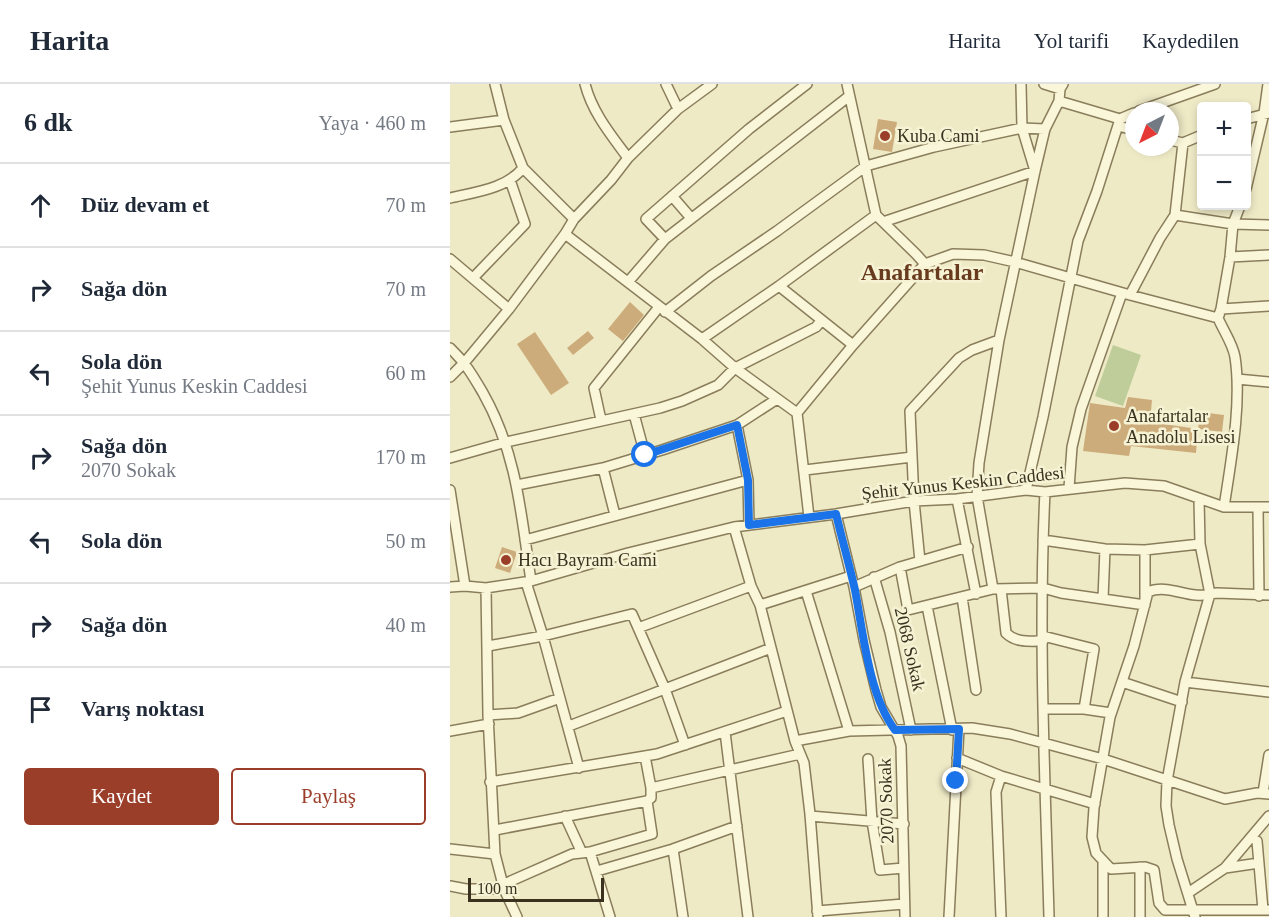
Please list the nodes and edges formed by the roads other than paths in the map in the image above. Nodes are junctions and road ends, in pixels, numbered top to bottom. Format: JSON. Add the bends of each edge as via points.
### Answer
{"nodes":[{"id":1,"x":495,"y":84,"type":"edge"},
{"id":2,"x":585,"y":84,"type":"edge"},
{"id":3,"x":666,"y":84,"type":"edge"},
{"id":4,"x":712,"y":84,"type":"edge"},
{"id":5,"x":807,"y":84,"type":"edge"},
{"id":6,"x":849,"y":84,"type":"edge"},
{"id":7,"x":1021,"y":84,"type":"edge"},
{"id":8,"x":1044,"y":84,"type":"edge"},
{"id":9,"x":1215,"y":84,"type":"edge"},
{"id":10,"x":1268,"y":84,"type":"edge"},
{"id":11,"x":1062,"y":86,"type":"edge"},
{"id":12,"x":848,"y":97,"type":"junction"},
{"id":13,"x":1059,"y":101,"type":"junction"},
{"id":14,"x":1164,"y":102,"type":"edge"},
{"id":15,"x":678,"y":109,"type":"junction"},
{"id":16,"x":1267,"y":113,"type":"edge"},
{"id":17,"x":1125,"y":118,"type":"edge"},
{"id":18,"x":1251,"y":118,"type":"edge"},
{"id":19,"x":504,"y":120,"type":"junction"},
{"id":20,"x":1119,"y":122,"type":"junction"},
{"id":21,"x":1125,"y":125,"type":"edge"},
{"id":22,"x":450,"y":127,"type":"edge"},
{"id":23,"x":1022,"y":128,"type":"junction"},
{"id":24,"x":1045,"y":129,"type":"junction"},
{"id":25,"x":1197,"y":137,"type":"edge"},
{"id":26,"x":1179,"y":142,"type":"edge"},
{"id":27,"x":1183,"y":143,"type":"junction"},
{"id":28,"x":628,"y":158,"type":"junction"},
{"id":29,"x":866,"y":166,"type":"junction"},
{"id":30,"x":523,"y":168,"type":"junction"},
{"id":31,"x":1035,"y":171,"type":"junction"},
{"id":32,"x":1251,"y":171,"type":"edge"},
{"id":33,"x":510,"y":180,"type":"junction"},
{"id":34,"x":672,"y":196,"type":"junction"},
{"id":35,"x":450,"y":198,"type":"edge"},
{"id":36,"x":1238,"y":210,"type":"edge"},
{"id":37,"x":1175,"y":215,"type":"junction"},
{"id":38,"x":691,"y":218,"type":"junction"},
{"id":39,"x":880,"y":218,"type":"junction"},
{"id":40,"x":574,"y":219,"type":"junction"},
{"id":41,"x":1233,"y":224,"type":"junction"},
{"id":42,"x":1269,"y":225,"type":"edge"},
{"id":43,"x":565,"y":234,"type":"junction"},
{"id":44,"x":664,"y":239,"type":"junction"},
{"id":45,"x":1269,"y":255,"type":"edge"},
{"id":46,"x":1230,"y":257,"type":"junction"},
{"id":47,"x":450,"y":260,"type":"edge"},
{"id":48,"x":1015,"y":262,"type":"junction"},
{"id":49,"x":925,"y":264,"type":"junction"},
{"id":50,"x":473,"y":278,"type":"junction"},
{"id":51,"x":1072,"y":278,"type":"junction"},
{"id":52,"x":628,"y":282,"type":"junction"},
{"id":53,"x":779,"y":286,"type":"junction"},
{"id":54,"x":1126,"y":294,"type":"junction"},
{"id":55,"x":1269,"y":306,"type":"edge"},
{"id":56,"x":509,"y":309,"type":"junction"},
{"id":57,"x":662,"y":310,"type":"junction"},
{"id":58,"x":1219,"y":314,"type":"junction"},
{"id":59,"x":821,"y":321,"type":"junction"},
{"id":60,"x":702,"y":339,"type":"junction"},
{"id":61,"x":999,"y":340,"type":"junction"},
{"id":62,"x":853,"y":345,"type":"junction"},
{"id":63,"x":450,"y":348,"type":"edge"},
{"id":64,"x":465,"y":362,"type":"junction"},
{"id":65,"x":735,"y":368,"type":"junction"},
{"id":66,"x":450,"y":378,"type":"edge"},
{"id":67,"x":1237,"y":379,"type":"junction"},
{"id":68,"x":1269,"y":382,"type":"edge"},
{"id":69,"x":777,"y":399,"type":"junction"},
{"id":70,"x":797,"y":413,"type":"junction"},
{"id":71,"x":634,"y":414,"type":"junction"},
{"id":72,"x":601,"y":420,"type":"junction"},
{"id":73,"x":737,"y":425,"type":"junction"},
{"id":74,"x":506,"y":442,"type":"junction"},
{"id":75,"x":645,"y":455,"type":"junction"},
{"id":76,"x":912,"y":457,"type":"junction"},
{"id":77,"x":450,"y":458,"type":"edge"},
{"id":78,"x":603,"y":468,"type":"junction"},
{"id":79,"x":805,"y":470,"type":"junction"},
{"id":80,"x":748,"y":480,"type":"junction"},
{"id":81,"x":517,"y":485,"type":"junction"},
{"id":82,"x":1070,"y":488,"type":"junction"},
{"id":83,"x":450,"y":490,"type":"edge"},
{"id":84,"x":1026,"y":490,"type":"junction"},
{"id":85,"x":1045,"y":492,"type":"junction"},
{"id":86,"x":977,"y":496,"type":"junction"},
{"id":87,"x":957,"y":499,"type":"junction"},
{"id":88,"x":1199,"y":499,"type":"junction"},
{"id":89,"x":914,"y":501,"type":"junction"},
{"id":90,"x":1224,"y":507,"type":"junction"},
{"id":91,"x":1258,"y":507,"type":"junction"},
{"id":92,"x":1269,"y":507,"type":"edge"},
{"id":93,"x":836,"y":514,"type":"junction"},
{"id":94,"x":615,"y":515,"type":"junction"},
{"id":95,"x":809,"y":518,"type":"junction"},
{"id":96,"x":749,"y":525,"type":"junction"},
{"id":97,"x":454,"y":527,"type":"edge"},
{"id":98,"x":734,"y":527,"type":"junction"},
{"id":99,"x":525,"y":540,"type":"junction"},
{"id":100,"x":1043,"y":540,"type":"junction"},
{"id":101,"x":1200,"y":543,"type":"junction"},
{"id":102,"x":968,"y":547,"type":"junction"},
{"id":103,"x":1105,"y":549,"type":"junction"},
{"id":104,"x":1145,"y":550,"type":"junction"},
{"id":105,"x":920,"y":561,"type":"junction"},
{"id":106,"x":900,"y":567,"type":"junction"},
{"id":107,"x":851,"y":576,"type":"junction"},
{"id":108,"x":874,"y":577,"type":"junction"},
{"id":109,"x":529,"y":581,"type":"junction"},
{"id":110,"x":465,"y":586,"type":"junction"},
{"id":111,"x":751,"y":586,"type":"junction"},
{"id":112,"x":450,"y":587,"type":"edge"},
{"id":113,"x":854,"y":587,"type":"junction"},
{"id":114,"x":486,"y":588,"type":"junction"},
{"id":115,"x":1043,"y":588,"type":"junction"},
{"id":116,"x":997,"y":589,"type":"junction"},
{"id":117,"x":806,"y":591,"type":"junction"},
{"id":118,"x":976,"y":594,"type":"junction"},
{"id":119,"x":1210,"y":594,"type":"junction"},
{"id":120,"x":1264,"y":596,"type":"edge"},
{"id":121,"x":962,"y":597,"type":"junction"},
{"id":122,"x":1103,"y":599,"type":"junction"},
{"id":123,"x":760,"y":604,"type":"junction"},
{"id":124,"x":1144,"y":605,"type":"junction"},
{"id":125,"x":927,"y":606,"type":"junction"},
{"id":126,"x":638,"y":628,"type":"junction"},
{"id":127,"x":543,"y":636,"type":"junction"},
{"id":128,"x":1043,"y":639,"type":"junction"},
{"id":129,"x":488,"y":646,"type":"junction"},
{"id":130,"x":771,"y":648,"type":"junction"},
{"id":131,"x":1122,"y":682,"type":"junction"},
{"id":132,"x":1185,"y":682,"type":"junction"},
{"id":133,"x":665,"y":689,"type":"junction"},
{"id":134,"x":976,"y":690,"type":"dead end"},
{"id":135,"x":1269,"y":692,"type":"edge"},
{"id":136,"x":560,"y":698,"type":"junction"},
{"id":137,"x":1182,"y":702,"type":"junction"},
{"id":138,"x":1043,"y":709,"type":"junction"},
{"id":139,"x":1084,"y":709,"type":"junction"},
{"id":140,"x":787,"y":711,"type":"junction"},
{"id":141,"x":1111,"y":713,"type":"junction"},
{"id":142,"x":489,"y":719,"type":"junction"},
{"id":143,"x":569,"y":726,"type":"junction"},
{"id":144,"x":956,"y":729,"type":"junction"},
{"id":145,"x":895,"y":730,"type":"junction"},
{"id":146,"x":912,"y":730,"type":"junction"},
{"id":147,"x":450,"y":731,"type":"edge"},
{"id":148,"x":849,"y":731,"type":"junction"},
{"id":149,"x":725,"y":732,"type":"junction"},
{"id":150,"x":795,"y":741,"type":"junction"},
{"id":151,"x":1043,"y":743,"type":"junction"},
{"id":152,"x":685,"y":745,"type":"junction"},
{"id":153,"x":800,"y":754,"type":"junction"},
{"id":154,"x":1269,"y":755,"type":"edge"},
{"id":155,"x":645,"y":756,"type":"junction"},
{"id":156,"x":957,"y":758,"type":"junction"},
{"id":157,"x":868,"y":759,"type":"dead end"},
{"id":158,"x":1103,"y":759,"type":"junction"},
{"id":159,"x":579,"y":768,"type":"junction"},
{"id":160,"x":730,"y":769,"type":"junction"},
{"id":161,"x":1001,"y":776,"type":"junction"},
{"id":162,"x":1167,"y":781,"type":"junction"},
{"id":163,"x":490,"y":782,"type":"junction"},
{"id":164,"x":651,"y":788,"type":"junction"},
{"id":165,"x":1045,"y":791,"type":"junction"},
{"id":166,"x":1266,"y":794,"type":"edge"},
{"id":167,"x":647,"y":801,"type":"junction"},
{"id":168,"x":1095,"y":804,"type":"junction"},
{"id":169,"x":565,"y":816,"type":"junction"},
{"id":170,"x":810,"y":816,"type":"junction"},
{"id":171,"x":1269,"y":816,"type":"edge"},
{"id":172,"x":872,"y":821,"type":"junction"},
{"id":173,"x":904,"y":824,"type":"junction"},
{"id":174,"x":736,"y":826,"type":"junction"},
{"id":175,"x":495,"y":830,"type":"junction"},
{"id":176,"x":1253,"y":841,"type":"junction"},
{"id":177,"x":1269,"y":841,"type":"edge"},
{"id":178,"x":450,"y":849,"type":"edge"},
{"id":179,"x":673,"y":849,"type":"junction"},
{"id":180,"x":586,"y":853,"type":"junction"},
{"id":181,"x":495,"y":854,"type":"junction"},
{"id":182,"x":1103,"y":862,"type":"junction"},
{"id":183,"x":1259,"y":863,"type":"junction"},
{"id":184,"x":1140,"y":867,"type":"junction"},
{"id":185,"x":904,"y":868,"type":"junction"},
{"id":186,"x":1225,"y":868,"type":"junction"},
{"id":187,"x":597,"y":871,"type":"junction"},
{"id":188,"x":450,"y":886,"type":"edge"},
{"id":189,"x":504,"y":887,"type":"junction"},
{"id":190,"x":1188,"y":893,"type":"junction"},
{"id":191,"x":904,"y":904,"type":"junction"},
{"id":192,"x":1266,"y":910,"type":"edge"},
{"id":193,"x":1165,"y":913,"type":"edge"},
{"id":194,"x":1194,"y":913,"type":"edge"},
{"id":195,"x":1244,"y":913,"type":"edge"},
{"id":196,"x":817,"y":914,"type":"edge"},
{"id":197,"x":517,"y":917,"type":"edge"},
{"id":198,"x":610,"y":917,"type":"edge"},
{"id":199,"x":682,"y":917,"type":"edge"},
{"id":200,"x":748,"y":917,"type":"edge"},
{"id":201,"x":905,"y":917,"type":"edge"},
{"id":202,"x":949,"y":917,"type":"edge"},
{"id":203,"x":1001,"y":917,"type":"edge"},
{"id":204,"x":1049,"y":917,"type":"edge"},
{"id":205,"x":1103,"y":917,"type":"edge"},
{"id":206,"x":1140,"y":917,"type":"edge"}],
"edges":[{"from":1,"to":19,"type":"street"},
{"from":2,"to":28,"type":"street","via":[[604,126]]},
{"from":3,"to":15,"type":"street"},
{"from":4,"to":15,"type":"street"},
{"from":5,"to":34,"type":"street"},
{"from":6,"to":12,"type":"street"},
{"from":7,"to":23,"type":"street"},
{"from":8,"to":11,"type":"street"},
{"from":9,"to":14,"type":"street"},
{"from":10,"to":16,"type":"street"},
{"from":11,"to":13,"type":"street"},
{"from":12,"to":29,"type":"street"},
{"from":12,"to":38,"type":"street"},
{"from":13,"to":20,"type":"street"},
{"from":13,"to":24,"type":"street"},
{"from":15,"to":28,"type":"street"},
{"from":16,"to":18,"type":"street"},
{"from":16,"to":32,"type":"street"},
{"from":17,"to":20,"type":"street"},
{"from":19,"to":22,"type":"street"},
{"from":19,"to":30,"type":"street"},
{"from":20,"to":21,"type":"street"},
{"from":20,"to":51,"type":"street","via":[[1078,241]]},
{"from":23,"to":24,"type":"street"},
{"from":23,"to":29,"type":"street"},
{"from":23,"to":31,"type":"street"},
{"from":24,"to":31,"type":"street"},
{"from":25,"to":27,"type":"street"},
{"from":26,"to":27,"type":"street"},
{"from":27,"to":37,"type":"street"},
{"from":28,"to":40,"type":"street"},
{"from":29,"to":39,"type":"street"},
{"from":29,"to":57,"type":"street"},
{"from":30,"to":33,"type":"street"},
{"from":30,"to":40,"type":"street"},
{"from":31,"to":39,"type":"street"},
{"from":31,"to":48,"type":"street"},
{"from":33,"to":35,"type":"street"},
{"from":33,"to":50,"type":"street","via":[[525,224]]},
{"from":34,"to":38,"type":"street"},
{"from":34,"to":44,"type":"street","via":[[646,219]]},
{"from":36,"to":41,"type":"street"},
{"from":37,"to":41,"type":"street"},
{"from":37,"to":54,"type":"street"},
{"from":38,"to":44,"type":"street"},
{"from":39,"to":49,"type":"street"},
{"from":39,"to":53,"type":"street"},
{"from":40,"to":43,"type":"street"},
{"from":41,"to":42,"type":"street"},
{"from":41,"to":46,"type":"street"},
{"from":43,"to":52,"type":"street"},
{"from":43,"to":56,"type":"street"},
{"from":44,"to":52,"type":"street"},
{"from":45,"to":46,"type":"street"},
{"from":46,"to":58,"type":"street"},
{"from":47,"to":50,"type":"street"},
{"from":48,"to":49,"type":"street","via":[[953,254]]},
{"from":48,"to":51,"type":"street"},
{"from":48,"to":61,"type":"street"},
{"from":49,"to":62,"type":"street"},
{"from":50,"to":56,"type":"street"},
{"from":51,"to":54,"type":"street"},
{"from":51,"to":84,"type":"street"},
{"from":52,"to":57,"type":"street"},
{"from":53,"to":59,"type":"street"},
{"from":53,"to":60,"type":"street"},
{"from":54,"to":58,"type":"street"},
{"from":54,"to":82,"type":"street","via":[[1081,409],[1072,447]]},
{"from":55,"to":58,"type":"street"},
{"from":56,"to":64,"type":"street"},
{"from":57,"to":60,"type":"street"},
{"from":57,"to":72,"type":"street","via":[[594,388]]},
{"from":58,"to":67,"type":"street","via":[[1235,354]]},
{"from":59,"to":62,"type":"street"},
{"from":59,"to":65,"type":"street"},
{"from":60,"to":65,"type":"street"},
{"from":61,"to":76,"type":"street","via":[[959,358],[910,411]]},
{"from":61,"to":86,"type":"street"},
{"from":62,"to":70,"type":"street"},
{"from":63,"to":64,"type":"street"},
{"from":64,"to":66,"type":"street"},
{"from":64,"to":74,"type":"street"},
{"from":65,"to":69,"type":"street"},
{"from":65,"to":71,"type":"street","via":[[707,391]]},
{"from":67,"to":68,"type":"street"},
{"from":67,"to":90,"type":"street"},
{"from":69,"to":70,"type":"street"},
{"from":69,"to":73,"type":"street"},
{"from":70,"to":79,"type":"street"},
{"from":71,"to":72,"type":"street"},
{"from":71,"to":75,"type":"street"},
{"from":72,"to":74,"type":"street"},
{"from":73,"to":75,"type":"street"},
{"from":73,"to":80,"type":"street"},
{"from":74,"to":77,"type":"street"},
{"from":74,"to":81,"type":"street"},
{"from":75,"to":78,"type":"street"},
{"from":76,"to":79,"type":"street"},
{"from":76,"to":89,"type":"street"},
{"from":78,"to":81,"type":"street"},
{"from":78,"to":94,"type":"street"},
{"from":79,"to":95,"type":"street"},
{"from":80,"to":94,"type":"street"},
{"from":80,"to":96,"type":"street"},
{"from":81,"to":99,"type":"street"},
{"from":82,"to":85,"type":"street","name":"Şehit Yunus Keskin Caddesi"},
{"from":82,"to":88,"type":"street","name":"Şehit Yunus Keskin Caddesi","via":[[1125,483],[1164,486]]},
{"from":83,"to":97,"type":"street"},
{"from":84,"to":85,"type":"street","name":"Şehit Yunus Keskin Caddesi"},
{"from":84,"to":86,"type":"street","name":"Şehit Yunus Keskin Caddesi"},
{"from":85,"to":100,"type":"street"},
{"from":86,"to":87,"type":"street","name":"Şehit Yunus Keskin Caddesi"},
{"from":86,"to":116,"type":"street"},
{"from":87,"to":89,"type":"street","name":"Şehit Yunus Keskin Caddesi"},
{"from":87,"to":102,"type":"street"},
{"from":88,"to":90,"type":"street","name":"Şehit Yunus Keskin Caddesi"},
{"from":88,"to":101,"type":"street"},
{"from":89,"to":93,"type":"street","name":"Şehit Yunus Keskin Caddesi"},
{"from":89,"to":105,"type":"street"},
{"from":90,"to":91,"type":"street","name":"Şehit Yunus Keskin Caddesi"},
{"from":91,"to":92,"type":"street","name":"Şehit Yunus Keskin Caddesi"},
{"from":91,"to":120,"type":"street"},
{"from":93,"to":95,"type":"street","name":"Şehit Yunus Keskin Caddesi"},
{"from":93,"to":107,"type":"street","name":"2070 Sokak"},
{"from":94,"to":99,"type":"street"},
{"from":95,"to":96,"type":"street","name":"Şehit Yunus Keskin Caddesi"},
{"from":96,"to":98,"type":"street","name":"Şehit Yunus Keskin Caddesi"},
{"from":97,"to":110,"type":"street"},
{"from":98,"to":109,"type":"street","name":"Şehit Yunus Keskin Caddesi"},
{"from":98,"to":111,"type":"street"},
{"from":99,"to":109,"type":"street"},
{"from":100,"to":103,"type":"street"},
{"from":100,"to":115,"type":"street"},
{"from":101,"to":104,"type":"street"},
{"from":101,"to":119,"type":"street"},
{"from":102,"to":105,"type":"street"},
{"from":102,"to":118,"type":"street"},
{"from":103,"to":104,"type":"street"},
{"from":103,"to":122,"type":"street"},
{"from":104,"to":124,"type":"street"},
{"from":105,"to":106,"type":"street"},
{"from":106,"to":108,"type":"street"},
{"from":106,"to":125,"type":"street","via":[[908,610]]},
{"from":107,"to":113,"type":"street","name":"2070 Sokak"},
{"from":107,"to":117,"type":"street"},
{"from":108,"to":113,"type":"street"},
{"from":108,"to":146,"type":"street","name":"2068 Sokak"},
{"from":109,"to":114,"type":"street","name":"Şehit Yunus Keskin Caddesi"},
{"from":109,"to":127,"type":"street"},
{"from":110,"to":112,"type":"street","name":"Şehit Yunus Keskin Caddesi"},
{"from":110,"to":114,"type":"street","name":"Şehit Yunus Keskin Caddesi"},
{"from":111,"to":123,"type":"street"},
{"from":111,"to":126,"type":"street"},
{"from":113,"to":145,"type":"street","name":"2070 Sokak","via":[[876,690]]},
{"from":114,"to":129,"type":"street"},
{"from":115,"to":116,"type":"street"},
{"from":115,"to":122,"type":"street"},
{"from":115,"to":128,"type":"street"},
{"from":116,"to":118,"type":"street"},
{"from":116,"to":128,"type":"street","via":[[1006,633],[1018,640]]},
{"from":117,"to":123,"type":"street"},
{"from":117,"to":148,"type":"street"},
{"from":118,"to":121,"type":"street"},
{"from":119,"to":120,"type":"street"},
{"from":119,"to":124,"type":"street","via":[[1200,597],[1156,589],[1148,592]]},
{"from":119,"to":132,"type":"street"},
{"from":121,"to":125,"type":"street"},
{"from":121,"to":134,"type":"street"},
{"from":122,"to":124,"type":"street"},
{"from":123,"to":130,"type":"street"},
{"from":124,"to":131,"type":"street"},
{"from":125,"to":144,"type":"street"},
{"from":126,"to":127,"type":"street","via":[[632,614]]},
{"from":126,"to":133,"type":"street"},
{"from":127,"to":129,"type":"street"},
{"from":127,"to":136,"type":"street"},
{"from":128,"to":138,"type":"street"},
{"from":128,"to":139,"type":"street","via":[[1095,649]]},
{"from":129,"to":142,"type":"street"},
{"from":130,"to":133,"type":"street"},
{"from":130,"to":140,"type":"street"},
{"from":131,"to":137,"type":"street"},
{"from":131,"to":141,"type":"street"},
{"from":132,"to":135,"type":"street"},
{"from":132,"to":137,"type":"street"},
{"from":133,"to":143,"type":"street"},
{"from":133,"to":152,"type":"street"},
{"from":136,"to":142,"type":"street"},
{"from":136,"to":143,"type":"street"},
{"from":137,"to":162,"type":"street"},
{"from":138,"to":139,"type":"street"},
{"from":138,"to":151,"type":"street"},
{"from":139,"to":141,"type":"street"},
{"from":140,"to":149,"type":"street"},
{"from":140,"to":150,"type":"street"},
{"from":141,"to":158,"type":"street"},
{"from":142,"to":147,"type":"street"},
{"from":142,"to":163,"type":"street"},
{"from":143,"to":159,"type":"street"},
{"from":144,"to":146,"type":"street"},
{"from":144,"to":151,"type":"street","via":[[972,728]]},
{"from":144,"to":156,"type":"street"},
{"from":145,"to":146,"type":"street"},
{"from":145,"to":148,"type":"street"},
{"from":145,"to":173,"type":"street","name":"2070 Sokak","via":[[901,746]]},
{"from":148,"to":150,"type":"street"},
{"from":149,"to":152,"type":"street"},
{"from":149,"to":160,"type":"street"},
{"from":150,"to":153,"type":"street"},
{"from":151,"to":158,"type":"street"},
{"from":151,"to":165,"type":"street"},
{"from":152,"to":155,"type":"street"},
{"from":153,"to":160,"type":"street"},
{"from":153,"to":170,"type":"street"},
{"from":154,"to":166,"type":"street"},
{"from":155,"to":159,"type":"street"},
{"from":155,"to":164,"type":"street"},
{"from":156,"to":161,"type":"street"},
{"from":156,"to":202,"type":"street"},
{"from":157,"to":172,"type":"street"},
{"from":158,"to":162,"type":"street"},
{"from":158,"to":168,"type":"street"},
{"from":159,"to":163,"type":"street"},
{"from":160,"to":164,"type":"street"},
{"from":160,"to":174,"type":"street"},
{"from":161,"to":165,"type":"street"},
{"from":161,"to":203,"type":"street","via":[[996,792]]},
{"from":162,"to":166,"type":"street","via":[[1225,799]]},
{"from":162,"to":190,"type":"street","via":[[1169,825]]},
{"from":163,"to":175,"type":"street"},
{"from":164,"to":167,"type":"street"},
{"from":165,"to":168,"type":"street"},
{"from":165,"to":204,"type":"street"},
{"from":167,"to":169,"type":"street"},
{"from":167,"to":180,"type":"street","via":[[652,834]]},
{"from":168,"to":182,"type":"street","via":[[1092,837]]},
{"from":169,"to":175,"type":"street"},
{"from":169,"to":180,"type":"street"},
{"from":170,"to":172,"type":"street"},
{"from":170,"to":196,"type":"street"},
{"from":171,"to":176,"type":"street"},
{"from":172,"to":173,"type":"street"},
{"from":172,"to":185,"type":"street","via":[[880,870]]},
{"from":173,"to":185,"type":"street","name":"2070 Sokak"},
{"from":174,"to":179,"type":"street"},
{"from":174,"to":200,"type":"street"},
{"from":175,"to":181,"type":"street"},
{"from":176,"to":177,"type":"street"},
{"from":176,"to":183,"type":"street"},
{"from":176,"to":186,"type":"street"},
{"from":178,"to":181,"type":"street"},
{"from":179,"to":187,"type":"street"},
{"from":179,"to":199,"type":"street"},
{"from":180,"to":187,"type":"street"},
{"from":180,"to":189,"type":"street","via":[[572,854]]},
{"from":181,"to":189,"type":"street"},
{"from":182,"to":184,"type":"street","via":[[1111,869]]},
{"from":182,"to":205,"type":"street"},
{"from":183,"to":186,"type":"street"},
{"from":183,"to":192,"type":"street"},
{"from":184,"to":193,"type":"street","via":[[1154,870],[1159,903]]},
{"from":184,"to":206,"type":"street"},
{"from":185,"to":191,"type":"street","name":"2070 Sokak"},
{"from":186,"to":190,"type":"street"},
{"from":187,"to":198,"type":"street"},
{"from":188,"to":189,"type":"street"},
{"from":189,"to":197,"type":"street"},
{"from":190,"to":194,"type":"street"},
{"from":191,"to":196,"type":"street"},
{"from":191,"to":201,"type":"street","name":"2070 Sokak"},
{"from":192,"to":195,"type":"street"},
{"from":193,"to":194,"type":"street"},
{"from":194,"to":195,"type":"street"}]}
